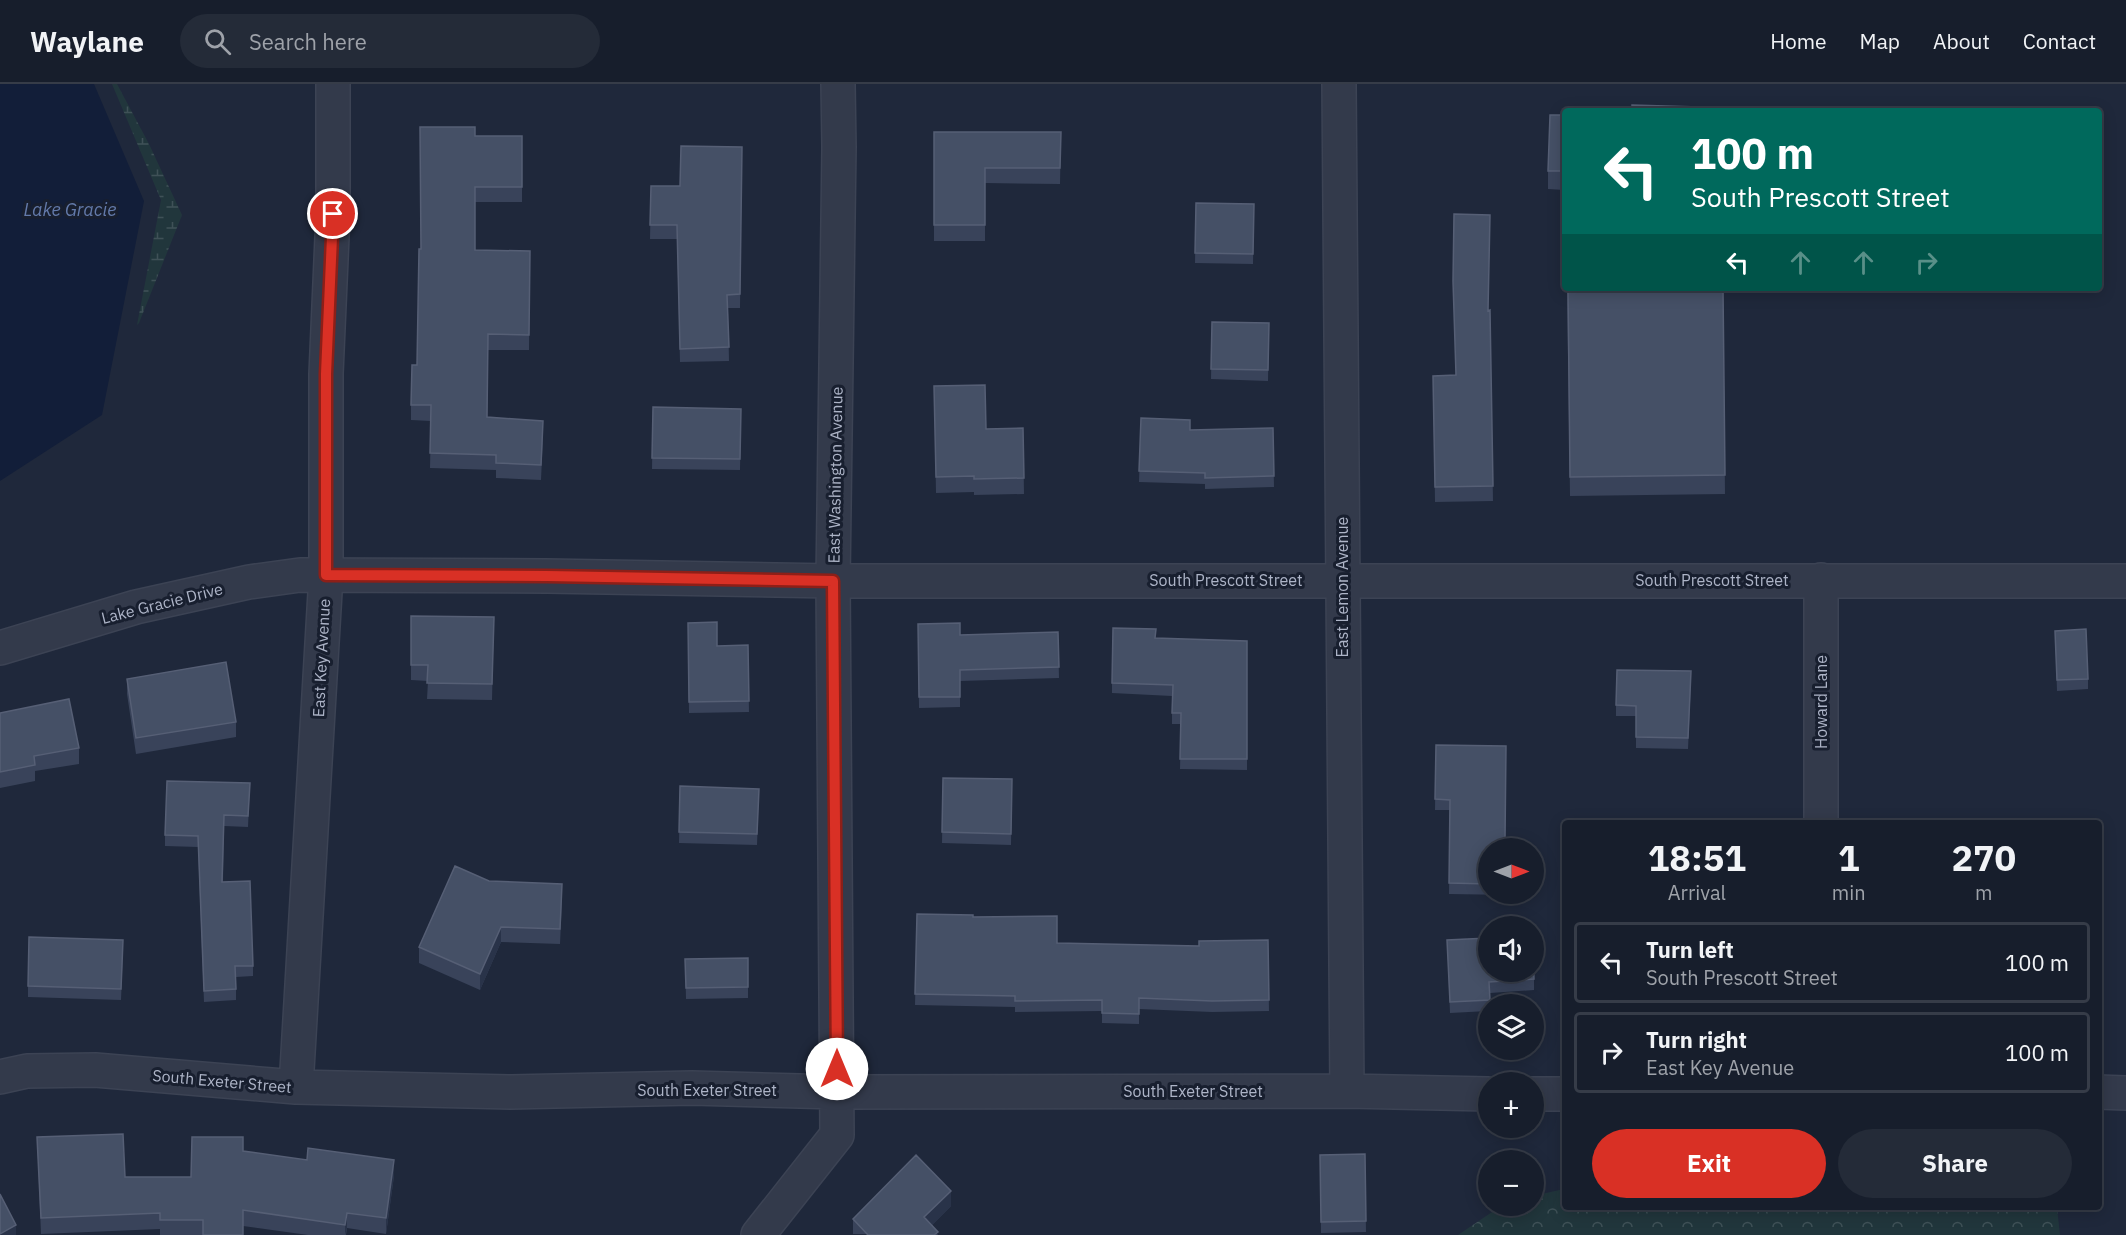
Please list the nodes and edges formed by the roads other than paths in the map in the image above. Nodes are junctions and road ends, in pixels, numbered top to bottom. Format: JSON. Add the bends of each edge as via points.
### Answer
{"nodes":[{"id":1,"x":333,"y":84,"type":"edge"},
{"id":2,"x":838,"y":84,"type":"edge"},
{"id":3,"x":1339,"y":84,"type":"edge"},
{"id":4,"x":326,"y":575,"type":"junction"},
{"id":5,"x":1341,"y":580,"type":"junction"},
{"id":6,"x":1821,"y":580,"type":"junction"},
{"id":7,"x":833,"y":581,"type":"junction"},
{"id":8,"x":2126,"y":581,"type":"edge"},
{"id":9,"x":0,"y":648,"type":"edge"},
{"id":10,"x":1821,"y":820,"type":"edge"},
{"id":11,"x":0,"y":1077,"type":"edge"},
{"id":12,"x":296,"y":1087,"type":"junction"},
{"id":13,"x":1347,"y":1091,"type":"junction"},
{"id":14,"x":837,"y":1092,"type":"junction"},
{"id":15,"x":2102,"y":1092,"type":"edge"},
{"id":16,"x":2126,"y":1093,"type":"edge"},
{"id":17,"x":1478,"y":1094,"type":"edge"},
{"id":18,"x":1544,"y":1094,"type":"edge"},
{"id":19,"x":1562,"y":1094,"type":"edge"},
{"id":20,"x":758,"y":1235,"type":"edge"}],
"edges":[{"from":1,"to":4,"type":"street","name":"East Key Avenue"},
{"from":2,"to":7,"type":"street","name":"East Washington Avenue"},
{"from":3,"to":5,"type":"street","name":"East Lemon Avenue"},
{"from":4,"to":7,"type":"street","name":"South Prescott Street"},
{"from":4,"to":9,"type":"street","name":"Lake Gracie Drive","via":[[249,582],[147,604]]},
{"from":4,"to":12,"type":"street","name":"East Key Avenue"},
{"from":5,"to":6,"type":"street","name":"South Prescott Street"},
{"from":5,"to":7,"type":"street","name":"South Prescott Street"},
{"from":5,"to":13,"type":"street","name":"East Lemon Avenue"},
{"from":6,"to":8,"type":"street","name":"South Prescott Street"},
{"from":6,"to":10,"type":"street","name":"Howard Lane"},
{"from":7,"to":14,"type":"street","name":"East Washington Avenue"},
{"from":11,"to":12,"type":"street","name":"South Exeter Street","via":[[27,1071],[95,1070]]},
{"from":12,"to":14,"type":"street","name":"South Exeter Street","via":[[511,1092],[692,1088]]},
{"from":13,"to":14,"type":"street","name":"South Exeter Street"},
{"from":13,"to":17,"type":"street","name":"South Exeter Street"},
{"from":14,"to":20,"type":"street","name":"East Washington Avenue","via":[[837,1135]]},
{"from":15,"to":16,"type":"street"},
{"from":18,"to":19,"type":"street"}]}
